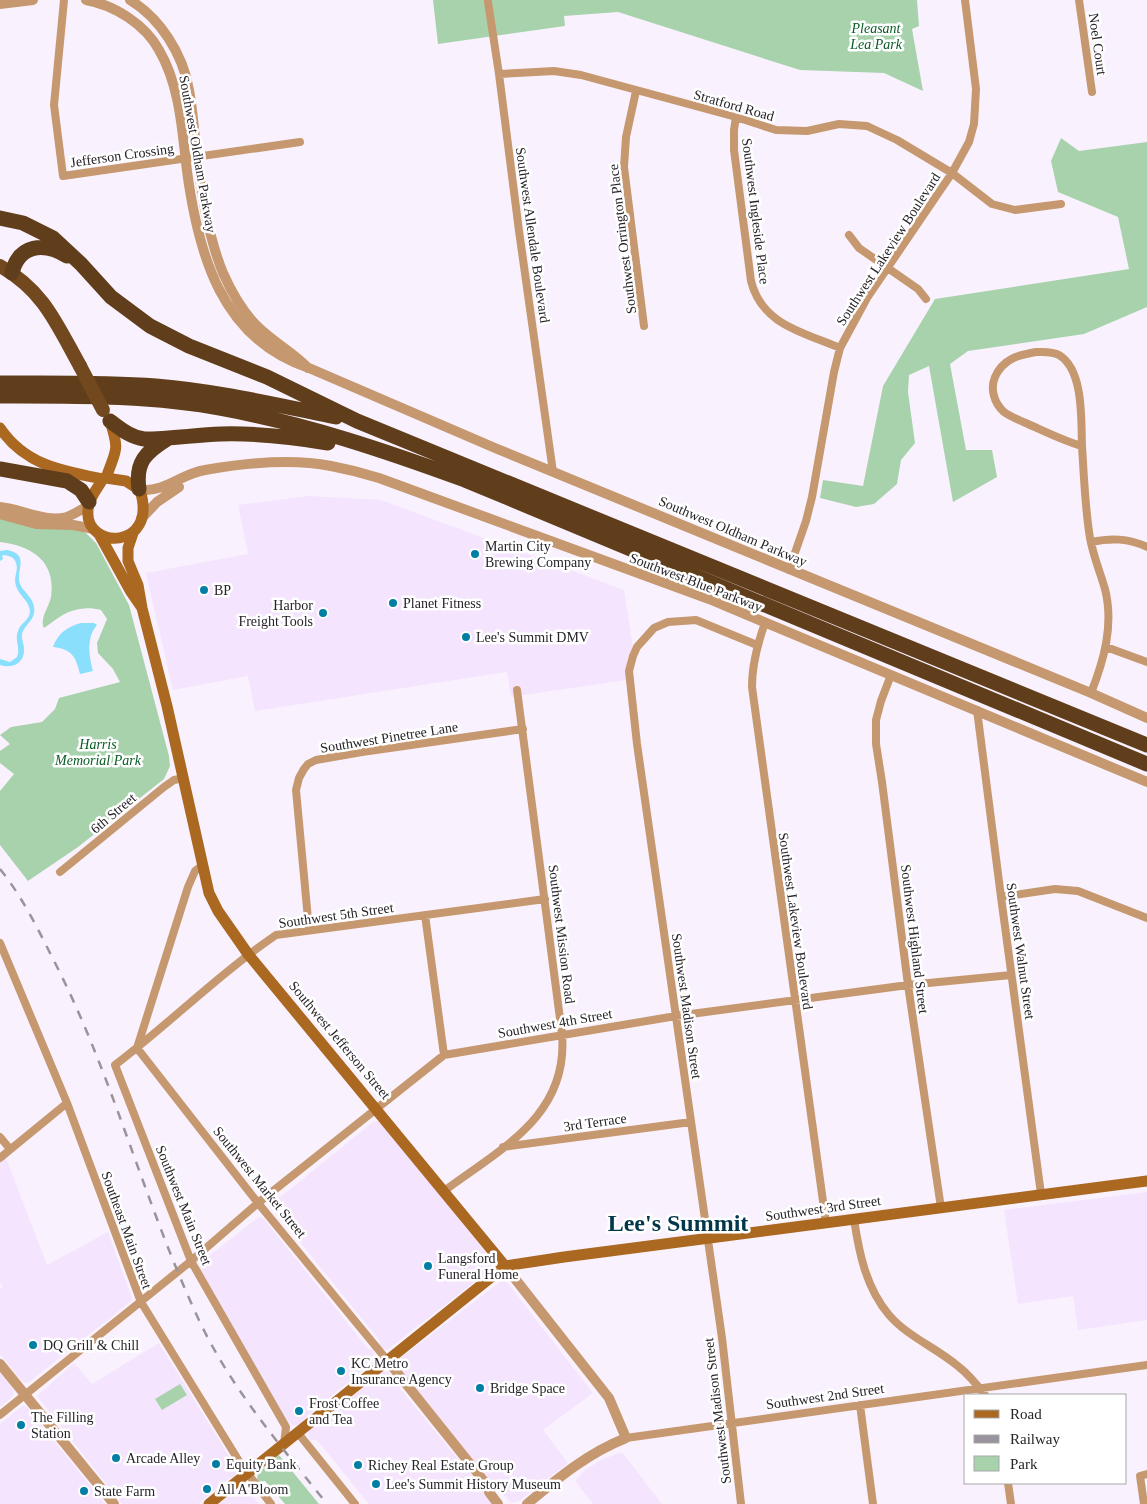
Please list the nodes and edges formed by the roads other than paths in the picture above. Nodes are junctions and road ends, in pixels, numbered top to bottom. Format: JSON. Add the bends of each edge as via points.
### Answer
{"nodes":[{"id":1,"x":33,"y":0,"type":"edge"},
{"id":2,"x":64,"y":0,"type":"edge"},
{"id":3,"x":86,"y":0,"type":"edge"},
{"id":4,"x":130,"y":0,"type":"edge"},
{"id":5,"x":965,"y":0,"type":"edge"},
{"id":6,"x":1079,"y":0,"type":"edge"},
{"id":7,"x":488,"y":2,"type":"dead end"},
{"id":8,"x":0,"y":4,"type":"edge"},
{"id":9,"x":499,"y":74,"type":"junction"},
{"id":10,"x":636,"y":91,"type":"junction"},
{"id":11,"x":1092,"y":92,"type":"dead end"},
{"id":12,"x":736,"y":117,"type":"junction"},
{"id":13,"x":300,"y":142,"type":"dead end"},
{"id":14,"x":197,"y":156,"type":"junction"},
{"id":15,"x":185,"y":158,"type":"junction"},
{"id":16,"x":952,"y":173,"type":"junction"},
{"id":17,"x":1061,"y":204,"type":"dead end"},
{"id":18,"x":0,"y":218,"type":"edge"},
{"id":19,"x":849,"y":235,"type":"dead end"},
{"id":20,"x":81,"y":264,"type":"junction"},
{"id":21,"x":888,"y":268,"type":"junction"},
{"id":22,"x":6,"y":269,"type":"edge"},
{"id":23,"x":223,"y":272,"type":"junction"},
{"id":24,"x":213,"y":277,"type":"junction"},
{"id":25,"x":926,"y":299,"type":"dead end"},
{"id":26,"x":644,"y":326,"type":"dead end"},
{"id":27,"x":840,"y":348,"type":"junction"},
{"id":28,"x":308,"y":368,"type":"junction"},
{"id":29,"x":0,"y":383,"type":"edge"},
{"id":30,"x":0,"y":396,"type":"edge"},
{"id":31,"x":106,"y":416,"type":"junction"},
{"id":32,"x":358,"y":421,"type":"junction"},
{"id":33,"x":0,"y":428,"type":"edge"},
{"id":34,"x":168,"y":438,"type":"junction"},
{"id":35,"x":1082,"y":446,"type":"junction"},
{"id":36,"x":389,"y":452,"type":"junction"},
{"id":37,"x":0,"y":469,"type":"edge"},
{"id":38,"x":222,"y":469,"type":"junction"},
{"id":39,"x":553,"y":472,"type":"junction"},
{"id":40,"x":104,"y":479,"type":"junction"},
{"id":41,"x":139,"y":490,"type":"junction"},
{"id":42,"x":89,"y":504,"type":"junction"},
{"id":43,"x":0,"y":507,"type":"edge"},
{"id":44,"x":0,"y":514,"type":"edge"},
{"id":45,"x":141,"y":519,"type":"junction"},
{"id":46,"x":96,"y":532,"type":"junction"},
{"id":47,"x":133,"y":534,"type":"junction"},
{"id":48,"x":1091,"y":542,"type":"junction"},
{"id":49,"x":1147,"y":547,"type":"edge"},
{"id":50,"x":790,"y":570,"type":"junction"},
{"id":51,"x":142,"y":608,"type":"junction"},
{"id":52,"x":765,"y":624,"type":"junction"},
{"id":53,"x":757,"y":645,"type":"junction"},
{"id":54,"x":1106,"y":647,"type":"junction"},
{"id":55,"x":1147,"y":662,"type":"edge"},
{"id":56,"x":891,"y":675,"type":"junction"},
{"id":57,"x":517,"y":690,"type":"dead end"},
{"id":58,"x":1091,"y":693,"type":"junction"},
{"id":59,"x":977,"y":710,"type":"junction"},
{"id":60,"x":1147,"y":718,"type":"edge"},
{"id":61,"x":523,"y":729,"type":"junction"},
{"id":62,"x":1147,"y":746,"type":"edge"},
{"id":63,"x":1147,"y":764,"type":"edge"},
{"id":64,"x":184,"y":778,"type":"junction"},
{"id":65,"x":1147,"y":782,"type":"edge"},
{"id":66,"x":203,"y":865,"type":"junction"},
{"id":67,"x":60,"y":872,"type":"dead end"},
{"id":68,"x":1001,"y":898,"type":"junction"},
{"id":69,"x":545,"y":899,"type":"junction"},
{"id":70,"x":425,"y":914,"type":"junction"},
{"id":71,"x":1147,"y":918,"type":"edge"},
{"id":72,"x":309,"y":930,"type":"junction"},
{"id":73,"x":0,"y":943,"type":"edge"},
{"id":74,"x":248,"y":954,"type":"junction"},
{"id":75,"x":1011,"y":975,"type":"junction"},
{"id":76,"x":908,"y":985,"type":"junction"},
{"id":77,"x":794,"y":1000,"type":"junction"},
{"id":78,"x":676,"y":1016,"type":"junction"},
{"id":79,"x":562,"y":1034,"type":"junction"},
{"id":80,"x":137,"y":1048,"type":"junction"},
{"id":81,"x":444,"y":1055,"type":"junction"},
{"id":82,"x":115,"y":1065,"type":"joint"},
{"id":83,"x":67,"y":1103,"type":"junction"},
{"id":84,"x":376,"y":1109,"type":"junction"},
{"id":85,"x":691,"y":1122,"type":"junction"},
{"id":86,"x":0,"y":1137,"type":"edge"},
{"id":87,"x":503,"y":1148,"type":"junction"},
{"id":88,"x":10,"y":1149,"type":"junction"},
{"id":89,"x":0,"y":1158,"type":"edge"},
{"id":90,"x":1147,"y":1181,"type":"edge"},
{"id":91,"x":444,"y":1191,"type":"junction"},
{"id":92,"x":1041,"y":1194,"type":"junction"},
{"id":93,"x":258,"y":1203,"type":"junction"},
{"id":94,"x":941,"y":1208,"type":"junction"},
{"id":95,"x":854,"y":1219,"type":"junction"},
{"id":96,"x":826,"y":1223,"type":"junction"},
{"id":97,"x":707,"y":1238,"type":"junction"},
{"id":98,"x":191,"y":1261,"type":"junction"},
{"id":99,"x":505,"y":1266,"type":"junction"},
{"id":100,"x":141,"y":1302,"type":"junction"},
{"id":101,"x":387,"y":1360,"type":"junction"},
{"id":102,"x":0,"y":1364,"type":"edge"},
{"id":103,"x":1147,"y":1365,"type":"edge"},
{"id":104,"x":982,"y":1392,"type":"edge"},
{"id":105,"x":24,"y":1395,"type":"junction"},
{"id":106,"x":860,"y":1405,"type":"junction"},
{"id":107,"x":0,"y":1415,"type":"edge"},
{"id":108,"x":731,"y":1422,"type":"junction"},
{"id":109,"x":286,"y":1427,"type":"junction"},
{"id":110,"x":302,"y":1430,"type":"junction"},
{"id":111,"x":626,"y":1438,"type":"junction"},
{"id":112,"x":284,"y":1444,"type":"junction"},
{"id":113,"x":247,"y":1473,"type":"junction"},
{"id":114,"x":1143,"y":1475,"type":"edge"},
{"id":115,"x":1008,"y":1484,"type":"edge"},
{"id":116,"x":487,"y":1485,"type":"junction"},
{"id":117,"x":114,"y":1504,"type":"edge"},
{"id":118,"x":209,"y":1504,"type":"edge"},
{"id":119,"x":271,"y":1504,"type":"edge"},
{"id":120,"x":355,"y":1504,"type":"edge"},
{"id":121,"x":498,"y":1504,"type":"edge"},
{"id":122,"x":506,"y":1504,"type":"edge"},
{"id":123,"x":527,"y":1504,"type":"edge"},
{"id":124,"x":741,"y":1504,"type":"edge"},
{"id":125,"x":873,"y":1504,"type":"edge"},
{"id":126,"x":1011,"y":1504,"type":"edge"},
{"id":127,"x":1144,"y":1504,"type":"edge"}],
"edges":[{"from":1,"to":8,"type":"street"},
{"from":2,"to":15,"type":"street","name":"Jefferson Crossing","via":[[54,105],[64,176]]},
{"from":3,"to":15,"type":"street","name":"Southwest Oldham Parkway","via":[[132,21],[158,48],[176,97]]},
{"from":4,"to":14,"type":"street","name":"Southwest Oldham Parkway","via":[[147,11],[158,24],[182,64],[189,89]]},
{"from":5,"to":16,"type":"street","name":"Southwest Lakeview Boulevard","via":[[976,106],[969,142]]},
{"from":6,"to":11,"type":"street","name":"Noel Court"},
{"from":7,"to":9,"type":"street","name":"Southwest Allendale Boulevard"},
{"from":9,"to":10,"type":"street","name":"Stratford Road","via":[[554,71],[600,79]]},
{"from":9,"to":39,"type":"street","name":"Southwest Allendale Boulevard"},
{"from":10,"to":12,"type":"street","name":"Stratford Road"},
{"from":10,"to":26,"type":"street","name":"Southwest Orrington Place","via":[[626,137],[624,168]]},
{"from":12,"to":16,"type":"street","name":"Stratford Road","via":[[776,130],[807,131],[839,124],[867,126]]},
{"from":12,"to":27,"type":"street","name":"Southwest Ingleside Place","via":[[734,150],[756,298],[779,322]]},
{"from":13,"to":14,"type":"street","name":"Jefferson Crossing"},
{"from":14,"to":15,"type":"street","name":"Jefferson Crossing"},
{"from":14,"to":23,"type":"street","name":"Southwest Oldham Parkway","via":[[200,184]]},
{"from":15,"to":24,"type":"street","name":"Southwest Oldham Parkway","via":[[198,233]]},
{"from":16,"to":17,"type":"street","name":"Stratford Road","via":[[992,204],[1015,210]]},
{"from":16,"to":21,"type":"street","name":"Southwest Lakeview Boulevard"},
{"from":18,"to":20,"type":"highway","via":[[37,229]]},
{"from":19,"to":21,"type":"street","via":[[858,248]]},
{"from":20,"to":22,"type":"highway","via":[[57,250],[34,248],[24,252]]},
{"from":20,"to":32,"type":"highway","via":[[111,297],[150,326]]},
{"from":21,"to":25,"type":"street","via":[[918,289]]},
{"from":21,"to":27,"type":"street","name":"Southwest Lakeview Boulevard"},
{"from":22,"to":31,"type":"highway","bridge":true,"via":[[30,287],[45,304]]},
{"from":23,"to":24,"type":"street"},
{"from":23,"to":28,"type":"street","name":"Southwest Oldham Parkway","via":[[238,303],[256,325]]},
{"from":24,"to":28,"type":"street","name":"Southwest Oldham Parkway","via":[[234,314],[248,330],[289,362]]},
{"from":27,"to":50,"type":"street","name":"Southwest Lakeview Boulevard","via":[[812,497]]},
{"from":28,"to":39,"type":"street","name":"Southwest Oldham Parkway"},
{"from":29,"to":32,"type":"highway","via":[[157,386],[227,395]]},
{"from":30,"to":36,"type":"highway","via":[[156,400],[223,408]]},
{"from":31,"to":34,"type":"highway","via":[[136,438]]},
{"from":31,"to":40,"type":"main road","via":[[117,450]]},
{"from":32,"to":62,"type":"highway"},
{"from":33,"to":40,"type":"main road","via":[[12,444],[30,458]]},
{"from":34,"to":36,"type":"highway","via":[[223,434],[288,437]]},
{"from":34,"to":41,"type":"highway","via":[[142,459],[137,474]]},
{"from":35,"to":35,"type":"street","via":[[1077,382],[1066,361],[1050,352],[1036,352],[1021,354],[1002,365],[993,383],[998,405],[1005,413]]},
{"from":35,"to":48,"type":"street"},
{"from":36,"to":63,"type":"highway","via":[[474,483]]},
{"from":37,"to":42,"type":"highway","via":[[67,482],[81,490]]},
{"from":38,"to":41,"type":"street","name":"Southwest Blue Parkway","via":[[203,470],[159,490]]},
{"from":38,"to":45,"type":"street","name":"Southwest Blue Parkway","via":[[173,490]]},
{"from":38,"to":52,"type":"street","name":"Southwest Blue Parkway","via":[[292,462],[329,466],[379,478],[709,599]]},
{"from":39,"to":50,"type":"street","name":"Southwest Oldham Parkway"},
{"from":40,"to":41,"type":"main road","via":[[126,481]]},
{"from":40,"to":42,"type":"main road"},
{"from":41,"to":45,"type":"main road","via":[[143,500]]},
{"from":42,"to":43,"type":"street","via":[[73,514],[57,518]]},
{"from":42,"to":46,"type":"main road","via":[[88,514]]},
{"from":44,"to":46,"type":"street","via":[[36,524],[73,525]]},
{"from":45,"to":47,"type":"main road"},
{"from":46,"to":47,"type":"main road","via":[[115,539]]},
{"from":46,"to":51,"type":"main road","name":"Southwest Jefferson Street"},
{"from":47,"to":51,"type":"main road","name":"Southwest Jefferson Street","via":[[128,561],[138,585]]},
{"from":48,"to":49,"type":"street","via":[[1123,539]]},
{"from":48,"to":54,"type":"street","via":[[1105,590],[1108,617]]},
{"from":50,"to":58,"type":"street","name":"Southwest Oldham Parkway"},
{"from":51,"to":64,"type":"main road","name":"Southwest Jefferson Street"},
{"from":52,"to":53,"type":"street","name":"Southwest Lakeview Boulevard"},
{"from":52,"to":56,"type":"street","name":"Southwest Blue Parkway"},
{"from":53,"to":77,"type":"street","name":"Southwest Lakeview Boulevard","via":[[752,687]]},
{"from":53,"to":78,"type":"street","name":"Southwest Madison Street","via":[[696,620],[668,622],[654,628],[645,637],[630,665],[636,734]]},
{"from":54,"to":55,"type":"street"},
{"from":54,"to":58,"type":"street"},
{"from":56,"to":59,"type":"street","name":"Southwest Blue Parkway"},
{"from":56,"to":76,"type":"street","name":"Southwest Highland Street","via":[[876,720],[876,744]]},
{"from":57,"to":61,"type":"street","name":"Southwest Mission Road"},
{"from":58,"to":60,"type":"street","name":"Southwest Oldham Parkway"},
{"from":59,"to":65,"type":"street","name":"Southwest Blue Parkway"},
{"from":59,"to":68,"type":"street","name":"Southwest Walnut Street"},
{"from":61,"to":69,"type":"street","name":"Southwest Mission Road"},
{"from":61,"to":72,"type":"street","name":"Southwest Pinetree Lane","via":[[362,752],[308,764],[296,790]]},
{"from":64,"to":66,"type":"main road","name":"Southwest Jefferson Street"},
{"from":64,"to":67,"type":"street","name":"6th Street","via":[[164,787]]},
{"from":66,"to":74,"type":"main road","name":"Southwest Jefferson Street","via":[[215,905]]},
{"from":66,"to":80,"type":"street","via":[[195,871],[188,887]]},
{"from":68,"to":71,"type":"street","via":[[1055,889],[1078,891]]},
{"from":68,"to":75,"type":"street","name":"Southwest Walnut Street"},
{"from":69,"to":70,"type":"street","name":"Southwest 5th Street"},
{"from":69,"to":79,"type":"street","name":"Southwest Mission Road"},
{"from":70,"to":72,"type":"street","name":"Southwest 5th Street"},
{"from":70,"to":81,"type":"street"},
{"from":72,"to":74,"type":"street","name":"Southwest 5th Street","via":[[276,935]]},
{"from":73,"to":83,"type":"street","name":"Southeast Main Street"},
{"from":74,"to":80,"type":"street","name":"Southwest 5th Street"},
{"from":74,"to":84,"type":"main road","name":"Southwest Jefferson Street"},
{"from":75,"to":76,"type":"street","name":"Southwest 4th Street"},
{"from":75,"to":92,"type":"street","name":"Southwest Walnut Street"},
{"from":76,"to":77,"type":"street","name":"Southwest 4th Street"},
{"from":76,"to":94,"type":"street","name":"Southwest Highland Street"},
{"from":77,"to":78,"type":"street","name":"Southwest 4th Street"},
{"from":77,"to":96,"type":"street","name":"Southwest Lakeview Boulevard"},
{"from":78,"to":79,"type":"street","name":"Southwest 4th Street"},
{"from":78,"to":85,"type":"street","name":"Southwest Madison Street"},
{"from":79,"to":81,"type":"street","name":"Southwest 4th Street"},
{"from":79,"to":87,"type":"street","name":"Southwest Mission Road","via":[[562,1067],[551,1096],[533,1122]]},
{"from":80,"to":82,"type":"street","name":"Southwest 5th Street"},
{"from":80,"to":93,"type":"street","name":"Southwest Market Street"},
{"from":81,"to":84,"type":"street","name":"Southwest 4th Street"},
{"from":82,"to":98,"type":"street","name":"Southwest Main Street"},
{"from":83,"to":88,"type":"street"},
{"from":83,"to":100,"type":"street","name":"Southeast Main Street"},
{"from":84,"to":91,"type":"main road","name":"Southwest Jefferson Street"},
{"from":84,"to":93,"type":"street","name":"Southwest 4th Street"},
{"from":85,"to":87,"type":"street","name":"3rd Terrace"},
{"from":85,"to":97,"type":"street","name":"Southwest Madison Street"},
{"from":86,"to":88,"type":"street"},
{"from":87,"to":91,"type":"street","name":"Southwest Mission Road"},
{"from":88,"to":89,"type":"street"},
{"from":90,"to":92,"type":"main road","name":"Southwest 3rd Street"},
{"from":91,"to":99,"type":"main road","name":"Southwest Jefferson Street"},
{"from":92,"to":94,"type":"main road","name":"Southwest 3rd Street"},
{"from":93,"to":98,"type":"street","name":"Southwest 4th Street"},
{"from":93,"to":101,"type":"street","name":"Southwest Market Street"},
{"from":94,"to":95,"type":"main road","name":"Southwest 3rd Street"},
{"from":95,"to":96,"type":"main road","name":"Southwest 3rd Street"},
{"from":95,"to":104,"type":"street","via":[[862,1261],[875,1294],[889,1315],[961,1368]]},
{"from":96,"to":97,"type":"main road","name":"Southwest 3rd Street"},
{"from":97,"to":99,"type":"main road","name":"Southwest 3rd Street"},
{"from":97,"to":108,"type":"street","name":"Southwest Madison Street"},
{"from":98,"to":100,"type":"street","name":"Southwest 4th Street"},
{"from":98,"to":109,"type":"street","name":"Southwest Main Street"},
{"from":99,"to":101,"type":"main road"},
{"from":99,"to":111,"type":"street","name":"Southwest Jefferson Street","via":[[609,1398]]},
{"from":100,"to":105,"type":"street","name":"Southwest 4th Street"},
{"from":100,"to":113,"type":"street","name":"Southeast Main Street"},
{"from":101,"to":110,"type":"main road"},
{"from":101,"to":116,"type":"street","name":"Southwest Market Street"},
{"from":102,"to":105,"type":"street"},
{"from":103,"to":104,"type":"street","name":"Southwest 2nd Street"},
{"from":104,"to":106,"type":"street","name":"Southwest 2nd Street"},
{"from":105,"to":107,"type":"street","name":"Southwest 4th Street"},
{"from":105,"to":117,"type":"street"},
{"from":106,"to":108,"type":"street","name":"Southwest 2nd Street"},
{"from":106,"to":125,"type":"street"},
{"from":108,"to":111,"type":"street","name":"Southwest 2nd Street"},
{"from":108,"to":124,"type":"street","name":"Southwest Madison Street"},
{"from":109,"to":110,"type":"street"},
{"from":109,"to":112,"type":"street"},
{"from":110,"to":112,"type":"main road"},
{"from":110,"to":120,"type":"street"},
{"from":111,"to":123,"type":"street","name":"Southwest 2nd Street","via":[[605,1446],[570,1468]]},
{"from":112,"to":113,"type":"main road"},
{"from":113,"to":118,"type":"main road"},
{"from":113,"to":119,"type":"street","name":"Southeast Main Street"},
{"from":114,"to":127,"type":"street"},
{"from":115,"to":126,"type":"street"},
{"from":116,"to":121,"type":"street","name":"Southwest Market Street"},
{"from":116,"to":122,"type":"street","name":"Southwest Market Street"}]}
